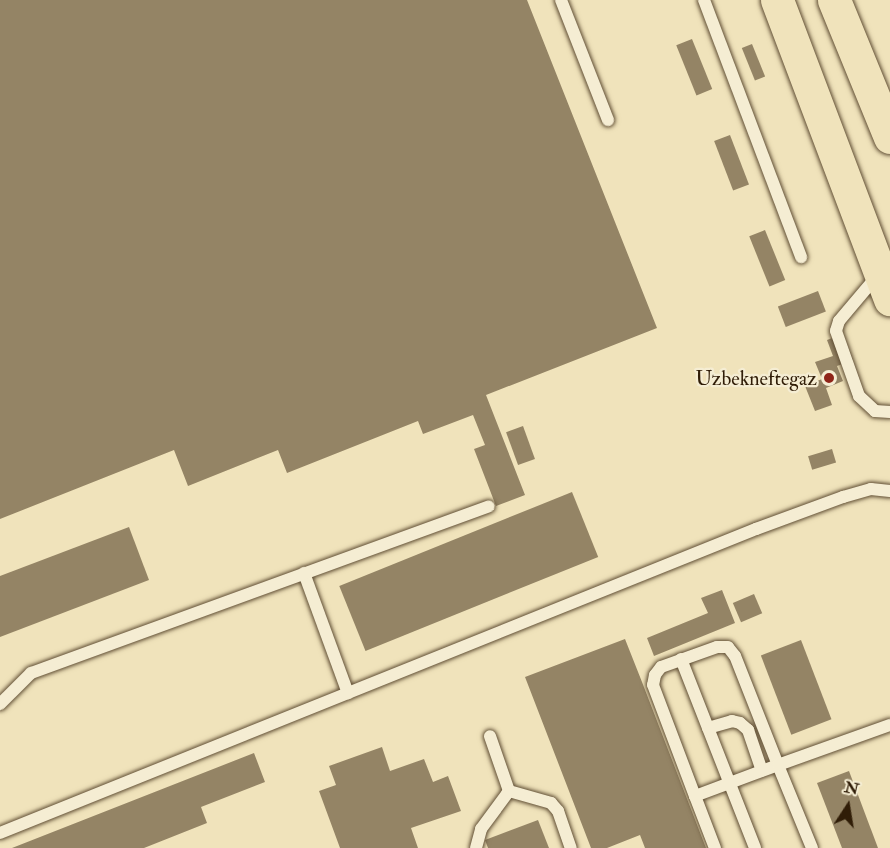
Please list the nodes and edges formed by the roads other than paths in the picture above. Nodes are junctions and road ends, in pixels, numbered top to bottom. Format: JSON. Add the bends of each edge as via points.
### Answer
{"nodes":[{"id":1,"x":561,"y":0,"type":"edge"},
{"id":2,"x":704,"y":0,"type":"edge"},
{"id":3,"x":777,"y":0,"type":"edge"},
{"id":4,"x":834,"y":0,"type":"edge"},
{"id":5,"x":608,"y":120,"type":"dead end"},
{"id":6,"x":890,"y":137,"type":"edge"},
{"id":7,"x":801,"y":257,"type":"dead end"},
{"id":8,"x":885,"y":286,"type":"edge"},
{"id":9,"x":890,"y":412,"type":"edge"},
{"id":10,"x":890,"y":491,"type":"edge"},
{"id":11,"x":489,"y":506,"type":"dead end"},
{"id":12,"x":304,"y":573,"type":"junction"},
{"id":13,"x":681,"y":659,"type":"junction"},
{"id":14,"x":348,"y":693,"type":"junction"},
{"id":15,"x":0,"y":704,"type":"edge"},
{"id":16,"x":890,"y":725,"type":"edge"},
{"id":17,"x":708,"y":728,"type":"junction"},
{"id":18,"x":490,"y":736,"type":"dead end"},
{"id":19,"x":778,"y":765,"type":"junction"},
{"id":20,"x":762,"y":771,"type":"junction"},
{"id":21,"x":730,"y":783,"type":"junction"},
{"id":22,"x":509,"y":791,"type":"junction"},
{"id":23,"x":695,"y":796,"type":"junction"},
{"id":24,"x":0,"y":832,"type":"edge"},
{"id":25,"x":476,"y":848,"type":"edge"},
{"id":26,"x":571,"y":848,"type":"edge"},
{"id":27,"x":715,"y":848,"type":"edge"},
{"id":28,"x":755,"y":848,"type":"edge"},
{"id":29,"x":812,"y":848,"type":"edge"}],
"edges":[{"from":1,"to":5,"type":"lane"},
{"from":2,"to":7,"type":"lane"},
{"from":3,"to":8,"type":"highway"},
{"from":4,"to":6,"type":"highway"},
{"from":8,"to":9,"type":"lane","via":[[839,321],[836,331],[860,396],[875,411]]},
{"from":10,"to":14,"type":"lane","via":[[871,489],[756,529]]},
{"from":11,"to":12,"type":"lane"},
{"from":12,"to":14,"type":"lane"},
{"from":12,"to":15,"type":"lane","via":[[31,674]]},
{"from":13,"to":17,"type":"lane"},
{"from":13,"to":19,"type":"lane","via":[[728,647]]},
{"from":13,"to":23,"type":"lane","via":[[662,667],[653,685]]},
{"from":14,"to":24,"type":"lane"},
{"from":16,"to":19,"type":"lane"},
{"from":17,"to":20,"type":"lane","via":[[732,721],[740,723],[747,730]]},
{"from":17,"to":21,"type":"lane"},
{"from":18,"to":22,"type":"lane"},
{"from":19,"to":20,"type":"lane"},
{"from":19,"to":29,"type":"lane"},
{"from":20,"to":21,"type":"lane"},
{"from":21,"to":23,"type":"lane"},
{"from":21,"to":28,"type":"lane"},
{"from":22,"to":25,"type":"lane","via":[[481,829]]},
{"from":22,"to":26,"type":"lane","via":[[551,803],[558,811]]},
{"from":23,"to":27,"type":"lane"}]}
